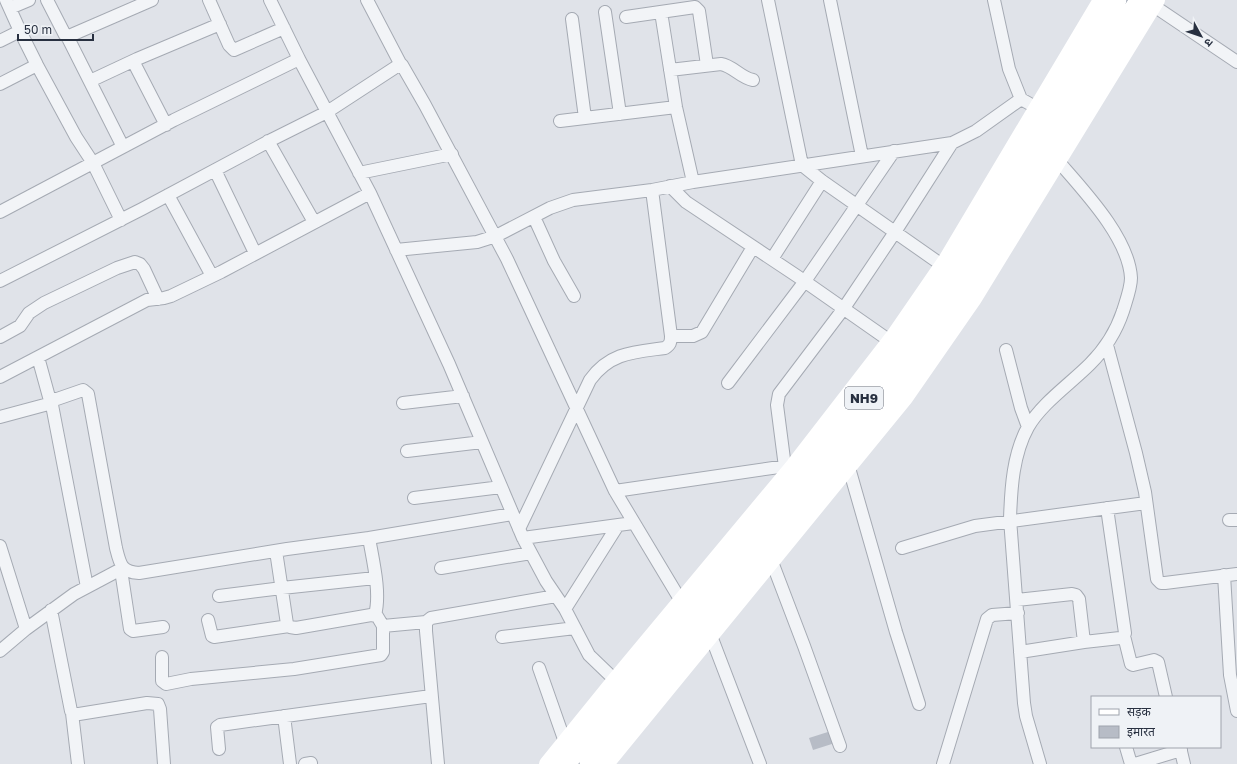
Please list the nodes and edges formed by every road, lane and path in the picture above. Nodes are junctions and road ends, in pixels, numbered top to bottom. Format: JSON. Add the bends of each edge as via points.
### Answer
{"nodes":[{"id":1,"x":29,"y":0,"type":"edge"},
{"id":2,"x":47,"y":0,"type":"edge"},
{"id":3,"x":152,"y":0,"type":"edge"},
{"id":4,"x":209,"y":0,"type":"edge"},
{"id":5,"x":270,"y":0,"type":"edge"},
{"id":6,"x":367,"y":0,"type":"edge"},
{"id":7,"x":768,"y":0,"type":"edge"},
{"id":8,"x":830,"y":0,"type":"edge"},
{"id":9,"x":994,"y":0,"type":"edge"},
{"id":10,"x":1101,"y":0,"type":"edge"},
{"id":11,"x":1117,"y":0,"type":"edge"},
{"id":12,"x":1149,"y":2,"type":"edge"},
{"id":13,"x":8,"y":4,"type":"edge"},
{"id":14,"x":605,"y":12,"type":"dead end"},
{"id":15,"x":661,"y":12,"type":"junction"},
{"id":16,"x":626,"y":17,"type":"dead end"},
{"id":17,"x":572,"y":19,"type":"dead end"},
{"id":18,"x":220,"y":24,"type":"junction"},
{"id":19,"x":284,"y":28,"type":"junction"},
{"id":20,"x":20,"y":32,"type":"junction"},
{"id":21,"x":68,"y":36,"type":"junction"},
{"id":22,"x":0,"y":41,"type":"edge"},
{"id":23,"x":299,"y":59,"type":"junction"},
{"id":24,"x":133,"y":61,"type":"junction"},
{"id":25,"x":1237,"y":62,"type":"edge"},
{"id":26,"x":37,"y":65,"type":"junction"},
{"id":27,"x":401,"y":65,"type":"junction"},
{"id":28,"x":707,"y":66,"type":"junction"},
{"id":29,"x":670,"y":70,"type":"junction"},
{"id":30,"x":753,"y":80,"type":"dead end"},
{"id":31,"x":90,"y":81,"type":"junction"},
{"id":32,"x":0,"y":84,"type":"edge"},
{"id":33,"x":1021,"y":99,"type":"junction"},
{"id":34,"x":676,"y":107,"type":"junction"},
{"id":35,"x":1036,"y":108,"type":"junction"},
{"id":36,"x":327,"y":112,"type":"junction"},
{"id":37,"x":620,"y":114,"type":"junction"},
{"id":38,"x":585,"y":118,"type":"junction"},
{"id":39,"x":560,"y":121,"type":"dead end"},
{"id":40,"x":166,"y":125,"type":"junction"},
{"id":41,"x":268,"y":141,"type":"junction"},
{"id":42,"x":952,"y":143,"type":"junction"},
{"id":43,"x":123,"y":147,"type":"junction"},
{"id":44,"x":894,"y":151,"type":"junction"},
{"id":45,"x":452,"y":154,"type":"junction"},
{"id":46,"x":862,"y":156,"type":"junction"},
{"id":47,"x":1058,"y":161,"type":"junction"},
{"id":48,"x":93,"y":163,"type":"junction"},
{"id":49,"x":802,"y":165,"type":"junction"},
{"id":50,"x":215,"y":170,"type":"junction"},
{"id":51,"x":359,"y":173,"type":"junction"},
{"id":52,"x":822,"y":181,"type":"junction"},
{"id":53,"x":694,"y":182,"type":"junction"},
{"id":54,"x":670,"y":186,"type":"junction"},
{"id":55,"x":652,"y":190,"type":"junction"},
{"id":56,"x":370,"y":193,"type":"junction"},
{"id":57,"x":168,"y":195,"type":"junction"},
{"id":58,"x":857,"y":206,"type":"junction"},
{"id":59,"x":0,"y":212,"type":"edge"},
{"id":60,"x":534,"y":218,"type":"junction"},
{"id":61,"x":122,"y":220,"type":"junction"},
{"id":62,"x":314,"y":222,"type":"junction"},
{"id":63,"x":895,"y":232,"type":"junction"},
{"id":64,"x":496,"y":236,"type":"junction"},
{"id":65,"x":753,"y":247,"type":"junction"},
{"id":66,"x":396,"y":250,"type":"junction"},
{"id":67,"x":255,"y":253,"type":"junction"},
{"id":68,"x":772,"y":259,"type":"junction"},
{"id":69,"x":942,"y":265,"type":"junction"},
{"id":70,"x":212,"y":276,"type":"junction"},
{"id":71,"x":0,"y":281,"type":"edge"},
{"id":72,"x":805,"y":281,"type":"junction"},
{"id":73,"x":574,"y":296,"type":"dead end"},
{"id":74,"x":158,"y":299,"type":"junction"},
{"id":75,"x":844,"y":308,"type":"junction"},
{"id":76,"x":671,"y":336,"type":"junction"},
{"id":77,"x":0,"y":337,"type":"edge"},
{"id":78,"x":890,"y":341,"type":"junction"},
{"id":79,"x":1107,"y":345,"type":"junction"},
{"id":80,"x":1006,"y":350,"type":"dead end"},
{"id":81,"x":38,"y":357,"type":"junction"},
{"id":82,"x":0,"y":377,"type":"edge"},
{"id":83,"x":728,"y":383,"type":"dead end"},
{"id":84,"x":463,"y":396,"type":"junction"},
{"id":85,"x":51,"y":401,"type":"junction"},
{"id":86,"x":403,"y":403,"type":"dead end"},
{"id":87,"x":576,"y":408,"type":"junction"},
{"id":88,"x":0,"y":417,"type":"edge"},
{"id":89,"x":1028,"y":427,"type":"junction"},
{"id":90,"x":482,"y":442,"type":"junction"},
{"id":91,"x":407,"y":451,"type":"dead end"},
{"id":92,"x":789,"y":466,"type":"junction"},
{"id":93,"x":849,"y":468,"type":"junction"},
{"id":94,"x":501,"y":487,"type":"junction"},
{"id":95,"x":615,"y":491,"type":"junction"},
{"id":96,"x":414,"y":498,"type":"dead end"},
{"id":97,"x":1146,"y":503,"type":"junction"},
{"id":98,"x":1107,"y":508,"type":"junction"},
{"id":99,"x":512,"y":514,"type":"junction"},
{"id":100,"x":1010,"y":522,"type":"junction"},
{"id":101,"x":633,"y":523,"type":"junction"},
{"id":102,"x":618,"y":525,"type":"junction"},
{"id":103,"x":521,"y":533,"type":"junction"},
{"id":104,"x":370,"y":538,"type":"junction"},
{"id":105,"x":0,"y":546,"type":"edge"},
{"id":106,"x":902,"y":548,"type":"dead end"},
{"id":107,"x":276,"y":551,"type":"junction"},
{"id":108,"x":531,"y":553,"type":"junction"},
{"id":109,"x":772,"y":562,"type":"junction"},
{"id":110,"x":440,"y":568,"type":"dead end"},
{"id":111,"x":122,"y":569,"type":"junction"},
{"id":112,"x":1237,"y":574,"type":"edge"},
{"id":113,"x":1224,"y":575,"type":"junction"},
{"id":114,"x":375,"y":578,"type":"junction"},
{"id":115,"x":87,"y":587,"type":"junction"},
{"id":116,"x":282,"y":588,"type":"junction"},
{"id":117,"x":219,"y":596,"type":"dead end"},
{"id":118,"x":556,"y":596,"type":"junction"},
{"id":119,"x":1016,"y":600,"type":"junction"},
{"id":120,"x":681,"y":601,"type":"junction"},
{"id":121,"x":565,"y":609,"type":"junction"},
{"id":122,"x":50,"y":610,"type":"junction"},
{"id":123,"x":1018,"y":613,"type":"junction"},
{"id":124,"x":375,"y":615,"type":"junction"},
{"id":125,"x":208,"y":620,"type":"dead end"},
{"id":126,"x":426,"y":622,"type":"junction"},
{"id":127,"x":289,"y":626,"type":"junction"},
{"id":128,"x":383,"y":626,"type":"junction"},
{"id":129,"x":163,"y":627,"type":"dead end"},
{"id":130,"x":575,"y":628,"type":"junction"},
{"id":131,"x":26,"y":629,"type":"junction"},
{"id":132,"x":711,"y":636,"type":"junction"},
{"id":133,"x":1124,"y":636,"type":"junction"},
{"id":134,"x":502,"y":637,"type":"dead end"},
{"id":135,"x":1084,"y":642,"type":"junction"},
{"id":136,"x":0,"y":651,"type":"edge"},
{"id":137,"x":1020,"y":652,"type":"junction"},
{"id":138,"x":162,"y":657,"type":"dead end"},
{"id":139,"x":539,"y":668,"type":"dead end"},
{"id":140,"x":615,"y":680,"type":"junction"},
{"id":141,"x":431,"y":696,"type":"junction"},
{"id":142,"x":1166,"y":696,"type":"edge"},
{"id":143,"x":919,"y":704,"type":"dead end"},
{"id":144,"x":1237,"y":711,"type":"edge"},
{"id":145,"x":72,"y":713,"type":"junction"},
{"id":146,"x":284,"y":716,"type":"junction"},
{"id":147,"x":564,"y":742,"type":"junction"},
{"id":148,"x":840,"y":746,"type":"dead end"},
{"id":149,"x":1126,"y":748,"type":"edge"},
{"id":150,"x":1180,"y":748,"type":"edge"},
{"id":151,"x":219,"y":749,"type":"dead end"},
{"id":152,"x":78,"y":764,"type":"edge"},
{"id":153,"x":164,"y":764,"type":"edge"},
{"id":154,"x":290,"y":764,"type":"edge"},
{"id":155,"x":438,"y":764,"type":"edge"},
{"id":156,"x":547,"y":764,"type":"edge"},
{"id":157,"x":566,"y":764,"type":"edge"},
{"id":158,"x":589,"y":764,"type":"edge"},
{"id":159,"x":606,"y":764,"type":"edge"},
{"id":160,"x":760,"y":764,"type":"edge"},
{"id":161,"x":943,"y":764,"type":"edge"},
{"id":162,"x":1040,"y":764,"type":"edge"},
{"id":163,"x":1131,"y":764,"type":"edge"},
{"id":164,"x":1135,"y":764,"type":"edge"},
{"id":165,"x":1184,"y":764,"type":"edge"}],
"edges":[{"from":1,"to":13,"type":"street"},
{"from":2,"to":21,"type":"street","via":[[65,35]]},
{"from":3,"to":21,"type":"street"},
{"from":4,"to":18,"type":"street"},
{"from":5,"to":19,"type":"street"},
{"from":6,"to":27,"type":"street"},
{"from":7,"to":49,"type":"street"},
{"from":8,"to":46,"type":"street"},
{"from":9,"to":33,"type":"street","via":[[1009,69]]},
{"from":10,"to":35,"type":"main road"},
{"from":11,"to":157,"type":"highway","number":"NH9","via":[[970,248],[907,341],[848,419]]},
{"from":12,"to":25,"type":"street"},
{"from":12,"to":47,"type":"main road"},
{"from":12,"to":158,"type":"highway","number":"NH9","via":[[929,341],[865,428]]},
{"from":13,"to":20,"type":"street"},
{"from":14,"to":37,"type":"street"},
{"from":15,"to":16,"type":"street"},
{"from":15,"to":28,"type":"street","via":[[697,8]]},
{"from":15,"to":29,"type":"street"},
{"from":17,"to":38,"type":"street"},
{"from":18,"to":19,"type":"street","via":[[234,50]]},
{"from":18,"to":24,"type":"street"},
{"from":19,"to":23,"type":"street"},
{"from":20,"to":22,"type":"street"},
{"from":20,"to":26,"type":"street"},
{"from":21,"to":31,"type":"street"},
{"from":23,"to":36,"type":"street"},
{"from":23,"to":40,"type":"street"},
{"from":24,"to":31,"type":"street"},
{"from":24,"to":40,"type":"street"},
{"from":26,"to":32,"type":"street"},
{"from":26,"to":48,"type":"street"},
{"from":27,"to":36,"type":"street"},
{"from":27,"to":45,"type":"street","via":[[404,66]]},
{"from":28,"to":29,"type":"street"},
{"from":28,"to":30,"type":"street","via":[[724,64],[744,78]]},
{"from":29,"to":34,"type":"street"},
{"from":31,"to":43,"type":"street"},
{"from":33,"to":35,"type":"street"},
{"from":33,"to":42,"type":"street","via":[[976,131]]},
{"from":34,"to":37,"type":"street"},
{"from":34,"to":53,"type":"street"},
{"from":35,"to":69,"type":"main road"},
{"from":36,"to":41,"type":"street"},
{"from":36,"to":51,"type":"street"},
{"from":37,"to":38,"type":"street"},
{"from":38,"to":39,"type":"street"},
{"from":40,"to":43,"type":"street"},
{"from":41,"to":50,"type":"street"},
{"from":41,"to":62,"type":"street"},
{"from":42,"to":44,"type":"street"},
{"from":42,"to":63,"type":"street"},
{"from":43,"to":48,"type":"street"},
{"from":44,"to":46,"type":"street"},
{"from":44,"to":58,"type":"street"},
{"from":45,"to":51,"type":"street"},
{"from":45,"to":64,"type":"street"},
{"from":46,"to":49,"type":"street"},
{"from":47,"to":79,"type":"street","via":[[1093,202],[1116,235],[1128,262],[1131,279],[1126,302]]},
{"from":47,"to":93,"type":"main road","via":[[947,339],[905,398]]},
{"from":48,"to":59,"type":"street"},
{"from":48,"to":61,"type":"street"},
{"from":49,"to":52,"type":"street"},
{"from":49,"to":53,"type":"street"},
{"from":50,"to":57,"type":"street"},
{"from":50,"to":67,"type":"street"},
{"from":51,"to":56,"type":"street"},
{"from":52,"to":58,"type":"street"},
{"from":52,"to":68,"type":"street"},
{"from":53,"to":54,"type":"street"},
{"from":54,"to":55,"type":"street"},
{"from":54,"to":65,"type":"street","via":[[686,202]]},
{"from":55,"to":60,"type":"street","via":[[573,200],[550,208]]},
{"from":55,"to":76,"type":"street"},
{"from":56,"to":62,"type":"street"},
{"from":56,"to":66,"type":"street"},
{"from":57,"to":61,"type":"street"},
{"from":57,"to":70,"type":"street"},
{"from":58,"to":63,"type":"street"},
{"from":58,"to":72,"type":"street"},
{"from":60,"to":64,"type":"street"},
{"from":60,"to":73,"type":"street"},
{"from":61,"to":71,"type":"street"},
{"from":62,"to":67,"type":"street"},
{"from":63,"to":69,"type":"street"},
{"from":63,"to":75,"type":"street"},
{"from":64,"to":66,"type":"street","via":[[477,242]]},
{"from":64,"to":87,"type":"street"},
{"from":65,"to":68,"type":"street"},
{"from":65,"to":76,"type":"street","via":[[702,332],[692,336]]},
{"from":66,"to":84,"type":"street"},
{"from":67,"to":70,"type":"street"},
{"from":68,"to":72,"type":"street"},
{"from":69,"to":78,"type":"main road"},
{"from":70,"to":74,"type":"street","via":[[168,298]]},
{"from":72,"to":75,"type":"street"},
{"from":72,"to":83,"type":"street"},
{"from":74,"to":77,"type":"street","via":[[144,268],[135,262],[44,303],[29,313],[20,326]]},
{"from":74,"to":81,"type":"street","via":[[147,300]]},
{"from":75,"to":78,"type":"street"},
{"from":75,"to":92,"type":"street","via":[[778,398]]},
{"from":76,"to":87,"type":"street","via":[[669,346],[665,348],[624,354],[599,369],[590,380]]},
{"from":78,"to":92,"type":"main road"},
{"from":79,"to":89,"type":"street","via":[[1048,403]]},
{"from":79,"to":97,"type":"street","via":[[1136,453]]},
{"from":80,"to":89,"type":"street","via":[[1020,408]]},
{"from":81,"to":82,"type":"street"},
{"from":81,"to":85,"type":"street"},
{"from":84,"to":86,"type":"street"},
{"from":84,"to":90,"type":"street"},
{"from":85,"to":88,"type":"street"},
{"from":85,"to":111,"type":"street","via":[[84,390],[88,394]]},
{"from":85,"to":115,"type":"street"},
{"from":87,"to":95,"type":"street"},
{"from":87,"to":103,"type":"street"},
{"from":89,"to":100,"type":"street","via":[[1018,453],[1011,495]]},
{"from":90,"to":91,"type":"street"},
{"from":90,"to":94,"type":"street"},
{"from":92,"to":95,"type":"street"},
{"from":92,"to":120,"type":"main road"},
{"from":93,"to":109,"type":"main road"},
{"from":93,"to":143,"type":"street"},
{"from":94,"to":96,"type":"street"},
{"from":94,"to":99,"type":"street"},
{"from":95,"to":101,"type":"street"},
{"from":97,"to":98,"type":"street"},
{"from":97,"to":113,"type":"street","via":[[1158,581],[1165,583]]},
{"from":98,"to":100,"type":"street"},
{"from":98,"to":133,"type":"street"},
{"from":99,"to":103,"type":"street"},
{"from":99,"to":104,"type":"street"},
{"from":100,"to":106,"type":"street","via":[[975,526]]},
{"from":100,"to":119,"type":"street"},
{"from":101,"to":102,"type":"street"},
{"from":101,"to":120,"type":"street"},
{"from":102,"to":103,"type":"street"},
{"from":102,"to":121,"type":"street"},
{"from":103,"to":108,"type":"street"},
{"from":104,"to":107,"type":"street"},
{"from":104,"to":114,"type":"street"},
{"from":105,"to":131,"type":"street"},
{"from":107,"to":111,"type":"street","via":[[140,573]]},
{"from":107,"to":116,"type":"street"},
{"from":108,"to":110,"type":"street"},
{"from":108,"to":118,"type":"street"},
{"from":109,"to":132,"type":"main road"},
{"from":109,"to":148,"type":"street"},
{"from":111,"to":115,"type":"street"},
{"from":111,"to":129,"type":"street","via":[[130,629],[133,631]]},
{"from":112,"to":113,"type":"street"},
{"from":113,"to":144,"type":"street","via":[[1230,675]]},
{"from":114,"to":116,"type":"street"},
{"from":114,"to":124,"type":"street"},
{"from":115,"to":122,"type":"street"},
{"from":116,"to":117,"type":"street"},
{"from":116,"to":127,"type":"street"},
{"from":118,"to":121,"type":"street"},
{"from":118,"to":126,"type":"street","via":[[431,618]]},
{"from":119,"to":123,"type":"street"},
{"from":119,"to":135,"type":"street","via":[[1076,595],[1079,599]]},
{"from":120,"to":140,"type":"main road"},
{"from":121,"to":130,"type":"street"},
{"from":122,"to":131,"type":"street"},
{"from":122,"to":145,"type":"street"},
{"from":123,"to":137,"type":"street"},
{"from":123,"to":161,"type":"street","via":[[992,615],[987,620]]},
{"from":124,"to":127,"type":"street","via":[[296,628]]},
{"from":124,"to":128,"type":"street"},
{"from":125,"to":127,"type":"street","via":[[214,637]]},
{"from":126,"to":128,"type":"street"},
{"from":126,"to":141,"type":"street"},
{"from":128,"to":138,"type":"street","via":[[381,655],[294,669],[191,679],[166,684],[162,681]]},
{"from":130,"to":134,"type":"street"},
{"from":130,"to":140,"type":"street","via":[[589,655]]},
{"from":131,"to":136,"type":"street"},
{"from":132,"to":159,"type":"main road"},
{"from":132,"to":160,"type":"street"},
{"from":133,"to":135,"type":"street"},
{"from":133,"to":142,"type":"street","via":[[1131,664],[1154,660],[1158,662]]},
{"from":135,"to":137,"type":"street"},
{"from":137,"to":162,"type":"street","via":[[1025,710]]},
{"from":139,"to":147,"type":"street"},
{"from":140,"to":147,"type":"main road"},
{"from":141,"to":146,"type":"street"},
{"from":141,"to":155,"type":"street"},
{"from":145,"to":152,"type":"street"},
{"from":145,"to":153,"type":"street","via":[[79,714],[147,702],[158,704]]},
{"from":146,"to":151,"type":"street","via":[[220,725],[217,727]]},
{"from":146,"to":154,"type":"street"},
{"from":147,"to":156,"type":"main road"},
{"from":149,"to":163,"type":"street"},
{"from":150,"to":164,"type":"street"},
{"from":150,"to":165,"type":"street"}]}
